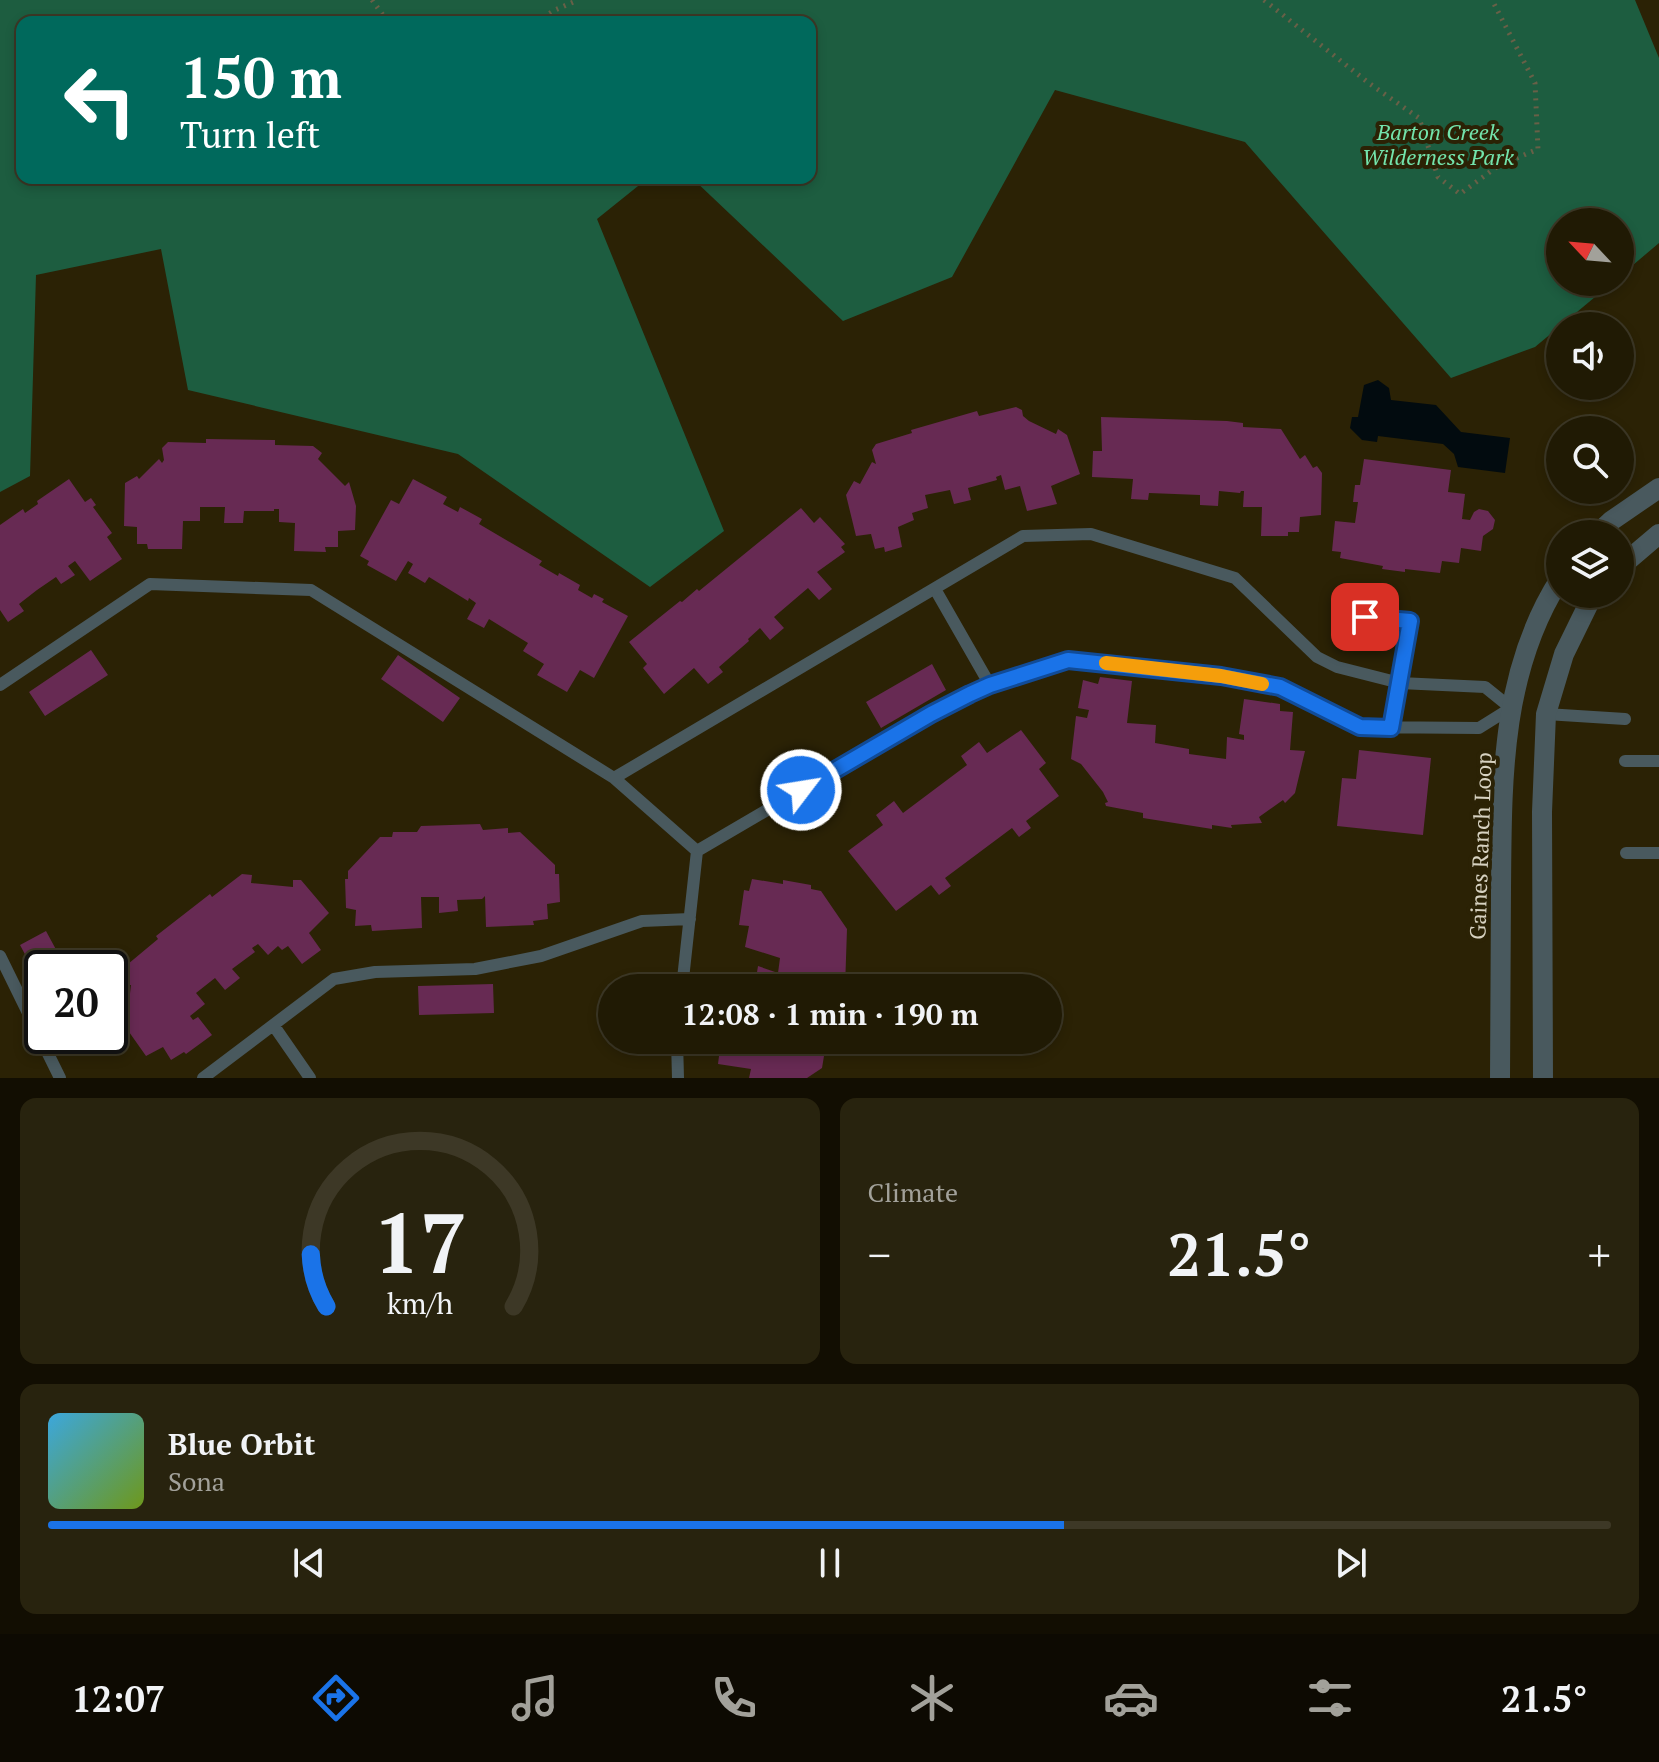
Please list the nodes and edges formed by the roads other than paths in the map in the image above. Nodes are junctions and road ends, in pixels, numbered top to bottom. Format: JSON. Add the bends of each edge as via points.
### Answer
{"nodes":[{"id":1,"x":1659,"y":488,"type":"edge"},
{"id":2,"x":1612,"y":520,"type":"edge"},
{"id":3,"x":1659,"y":534,"type":"edge"},
{"id":4,"x":1634,"y":555,"type":"edge"},
{"id":5,"x":935,"y":589,"type":"junction"},
{"id":6,"x":1546,"y":601,"type":"edge"},
{"id":7,"x":1587,"y":608,"type":"edge"},
{"id":8,"x":1365,"y":617,"type":"dead end"},
{"id":9,"x":1400,"y":683,"type":"junction"},
{"id":10,"x":0,"y":685,"type":"edge"},
{"id":11,"x":990,"y":685,"type":"junction"},
{"id":12,"x":1511,"y":708,"type":"junction"},
{"id":13,"x":1546,"y":714,"type":"junction"},
{"id":14,"x":1625,"y":719,"type":"dead end"},
{"id":15,"x":1391,"y":728,"type":"junction"},
{"id":16,"x":1625,"y":761,"type":"dead end"},
{"id":17,"x":1659,"y":761,"type":"edge"},
{"id":18,"x":614,"y":778,"type":"junction"},
{"id":19,"x":697,"y":851,"type":"junction"},
{"id":20,"x":1626,"y":853,"type":"dead end"},
{"id":21,"x":1659,"y":853,"type":"edge"},
{"id":22,"x":690,"y":919,"type":"junction"},
{"id":23,"x":0,"y":956,"type":"edge"},
{"id":24,"x":684,"y":974,"type":"edge"},
{"id":25,"x":274,"y":1026,"type":"junction"},
{"id":26,"x":677,"y":1054,"type":"edge"},
{"id":27,"x":60,"y":1078,"type":"edge"},
{"id":28,"x":203,"y":1078,"type":"edge"},
{"id":29,"x":310,"y":1078,"type":"edge"},
{"id":30,"x":678,"y":1078,"type":"edge"},
{"id":31,"x":1500,"y":1078,"type":"edge"},
{"id":32,"x":1543,"y":1078,"type":"edge"}],
"edges":[{"from":1,"to":2,"type":"street"},
{"from":3,"to":4,"type":"street"},
{"from":5,"to":9,"type":"lane","via":[[1023,536],[1091,534],[1235,578],[1317,657]]},
{"from":5,"to":11,"type":"lane"},
{"from":5,"to":18,"type":"lane"},
{"from":6,"to":12,"type":"street","name":"Gaines Ranch Loop","via":[[1523,656]]},
{"from":7,"to":13,"type":"street","via":[[1564,654]]},
{"from":8,"to":9,"type":"lane","via":[[1410,621]]},
{"from":9,"to":12,"type":"lane","via":[[1485,687]]},
{"from":9,"to":15,"type":"lane"},
{"from":10,"to":18,"type":"lane","via":[[150,584],[311,590]]},
{"from":11,"to":15,"type":"lane","via":[[1068,660],[1148,667],[1280,687],[1360,727]]},
{"from":11,"to":19,"type":"lane"},
{"from":12,"to":13,"type":"street"},
{"from":12,"to":15,"type":"lane","via":[[1479,728]]},
{"from":12,"to":31,"type":"street","name":"Gaines Ranch Loop","via":[[1502,776]]},
{"from":13,"to":14,"type":"lane"},
{"from":13,"to":32,"type":"street"},
{"from":16,"to":17,"type":"lane"},
{"from":18,"to":19,"type":"lane"},
{"from":19,"to":22,"type":"lane"},
{"from":20,"to":21,"type":"lane"},
{"from":22,"to":24,"type":"lane"},
{"from":22,"to":25,"type":"lane","via":[[642,921],[541,956],[475,969],[375,972],[334,979]]},
{"from":23,"to":27,"type":"lane"},
{"from":25,"to":28,"type":"lane"},
{"from":25,"to":29,"type":"lane"},
{"from":26,"to":30,"type":"lane"}]}
